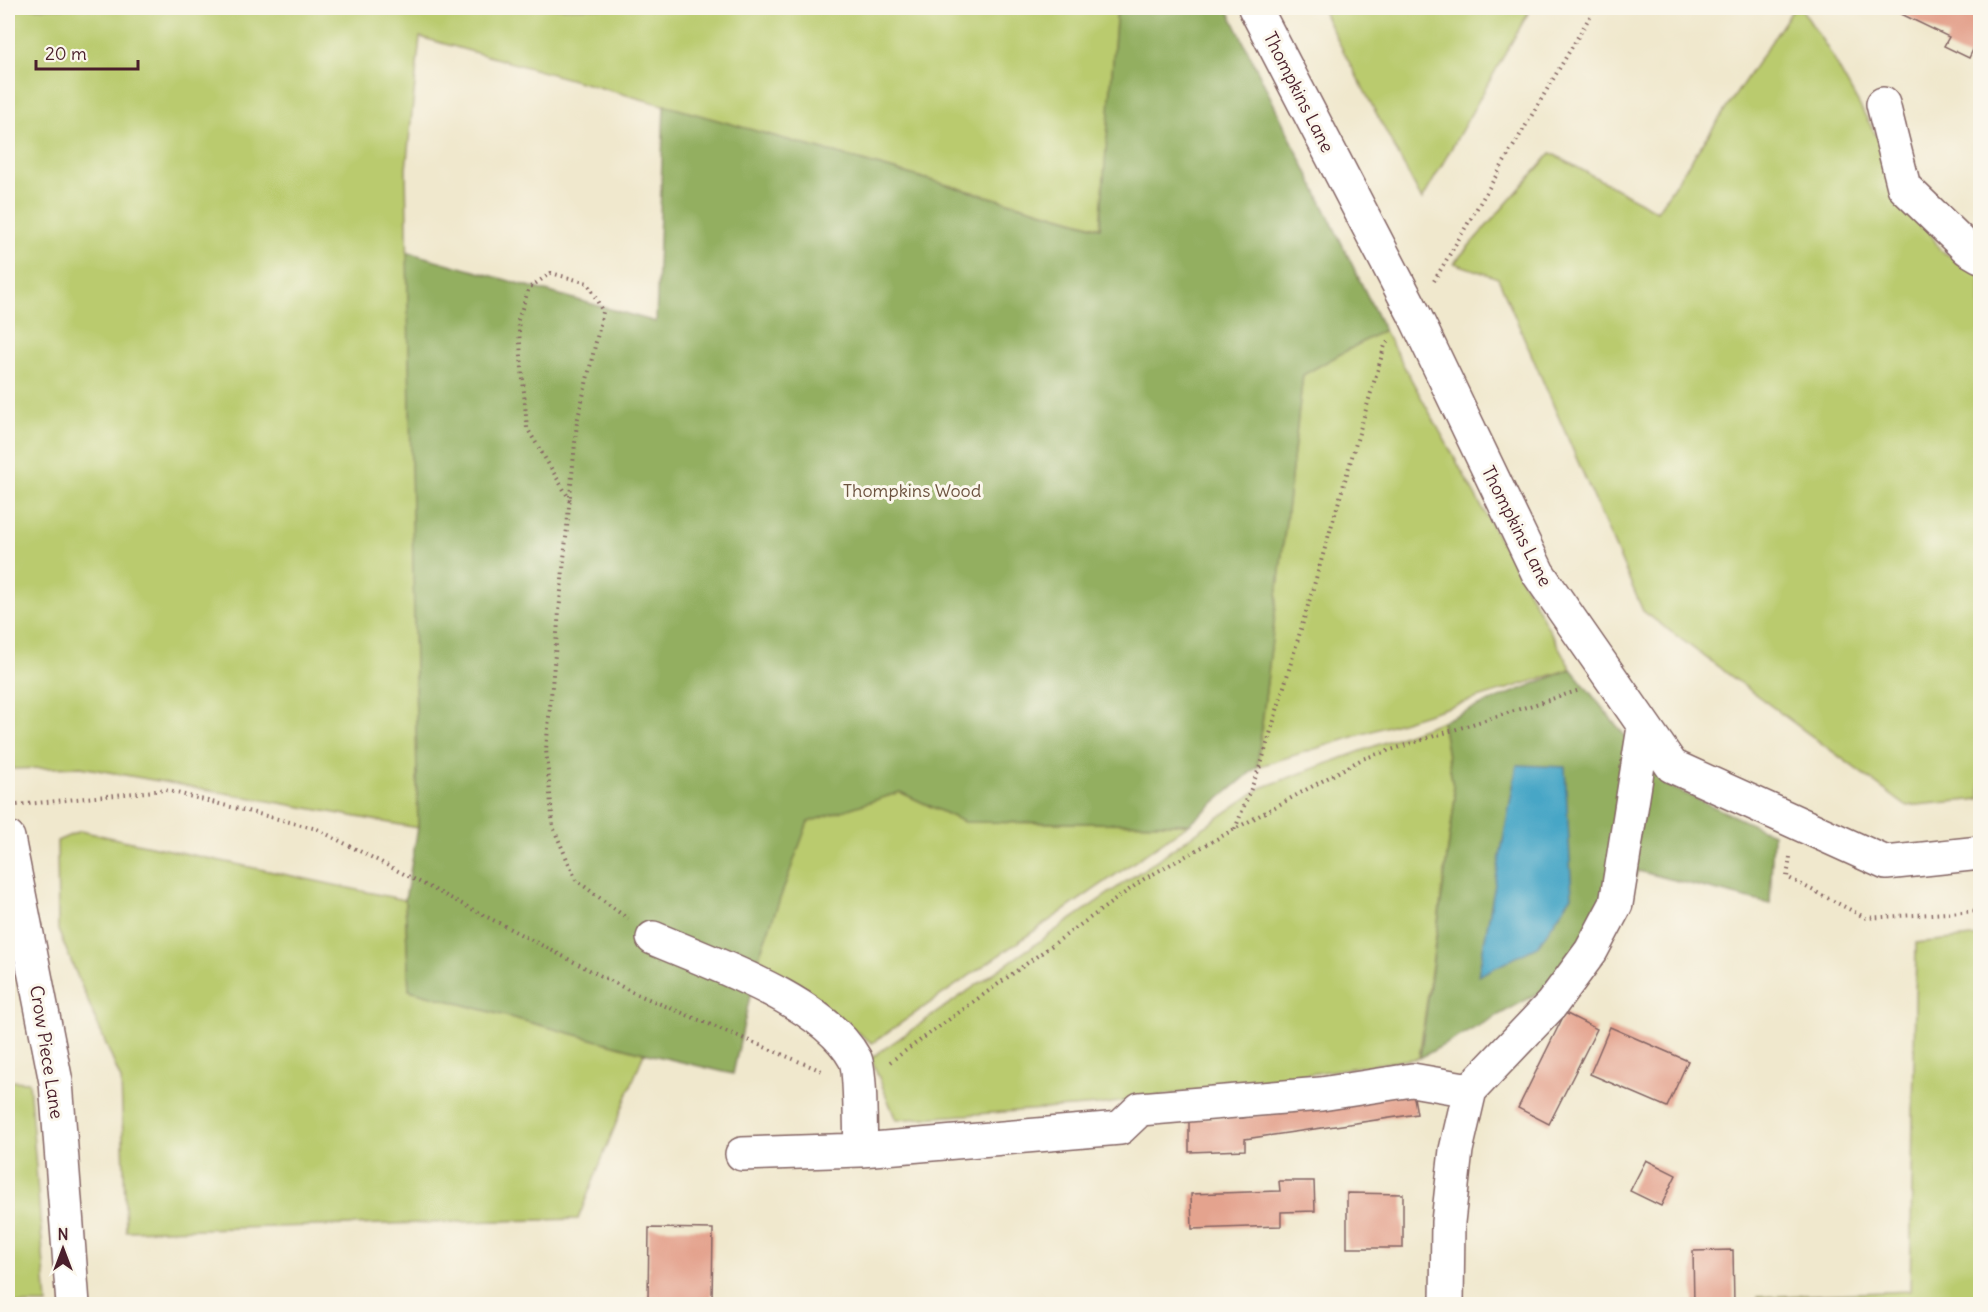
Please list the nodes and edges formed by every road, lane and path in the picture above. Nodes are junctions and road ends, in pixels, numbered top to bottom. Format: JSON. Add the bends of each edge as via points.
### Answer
{"nodes":[{"id":1,"x":1255,"y":8,"type":"edge"},
{"id":2,"x":1595,"y":8,"type":"edge"},
{"id":3,"x":1883,"y":104,"type":"dead end"},
{"id":4,"x":1980,"y":256,"type":"edge"},
{"id":5,"x":1414,"y":314,"type":"junction"},
{"id":6,"x":1385,"y":345,"type":"dead end"},
{"id":7,"x":570,"y":500,"type":"junction"},
{"id":8,"x":1612,"y":680,"type":"junction"},
{"id":9,"x":1644,"y":727,"type":"junction"},
{"id":10,"x":8,"y":806,"type":"edge"},
{"id":11,"x":1795,"y":822,"type":"junction"},
{"id":12,"x":1234,"y":829,"type":"junction"},
{"id":13,"x":8,"y":838,"type":"edge"},
{"id":14,"x":1980,"y":853,"type":"edge"},
{"id":15,"x":1980,"y":911,"type":"edge"},
{"id":16,"x":653,"y":938,"type":"joint"},
{"id":17,"x":857,"y":1086,"type":"junction"},
{"id":18,"x":1470,"y":1090,"type":"junction"},
{"id":19,"x":861,"y":1150,"type":"junction"},
{"id":20,"x":742,"y":1154,"type":"dead end"},
{"id":21,"x":74,"y":1305,"type":"edge"},
{"id":22,"x":1448,"y":1305,"type":"edge"}],
"edges":[{"from":1,"to":5,"type":"street","name":"Thompkins Lane"},
{"from":2,"to":5,"type":"path"},
{"from":3,"to":4,"type":"street","via":[[1904,187]]},
{"from":5,"to":8,"type":"street","name":"Thompkins Lane","via":[[1538,573]]},
{"from":6,"to":12,"type":"path","via":[[1262,761]]},
{"from":7,"to":7,"type":"path","via":[[577,422],[603,312],[588,283],[551,273],[529,288],[518,320],[527,428]]},
{"from":7,"to":16,"type":"path","via":[[546,749],[552,827],[576,880]]},
{"from":8,"to":9,"type":"street","name":"Thompkins Lane"},
{"from":8,"to":12,"type":"path","via":[[1362,759]]},
{"from":9,"to":11,"type":"street","name":"Thompkins Lane","via":[[1672,766]]},
{"from":9,"to":18,"type":"street","via":[[1616,904],[1591,951],[1551,1005]]},
{"from":10,"to":17,"type":"path","via":[[165,790],[317,830],[634,993]]},
{"from":11,"to":14,"type":"street","name":"Thompkins Lane","via":[[1886,863]]},
{"from":11,"to":15,"type":"path","via":[[1787,877],[1866,918]]},
{"from":12,"to":17,"type":"path","via":[[1144,879]]},
{"from":13,"to":21,"type":"street","name":"Crow Piece Lane","via":[[56,1082]]},
{"from":16,"to":17,"type":"street","via":[[758,983],[825,1022],[856,1060]]},
{"from":17,"to":19,"type":"street"},
{"from":18,"to":19,"type":"street","via":[[1412,1080],[1321,1094],[1140,1109],[1120,1128]]},
{"from":18,"to":22,"type":"street","via":[[1456,1150],[1448,1222]]},
{"from":19,"to":20,"type":"street"}]}
